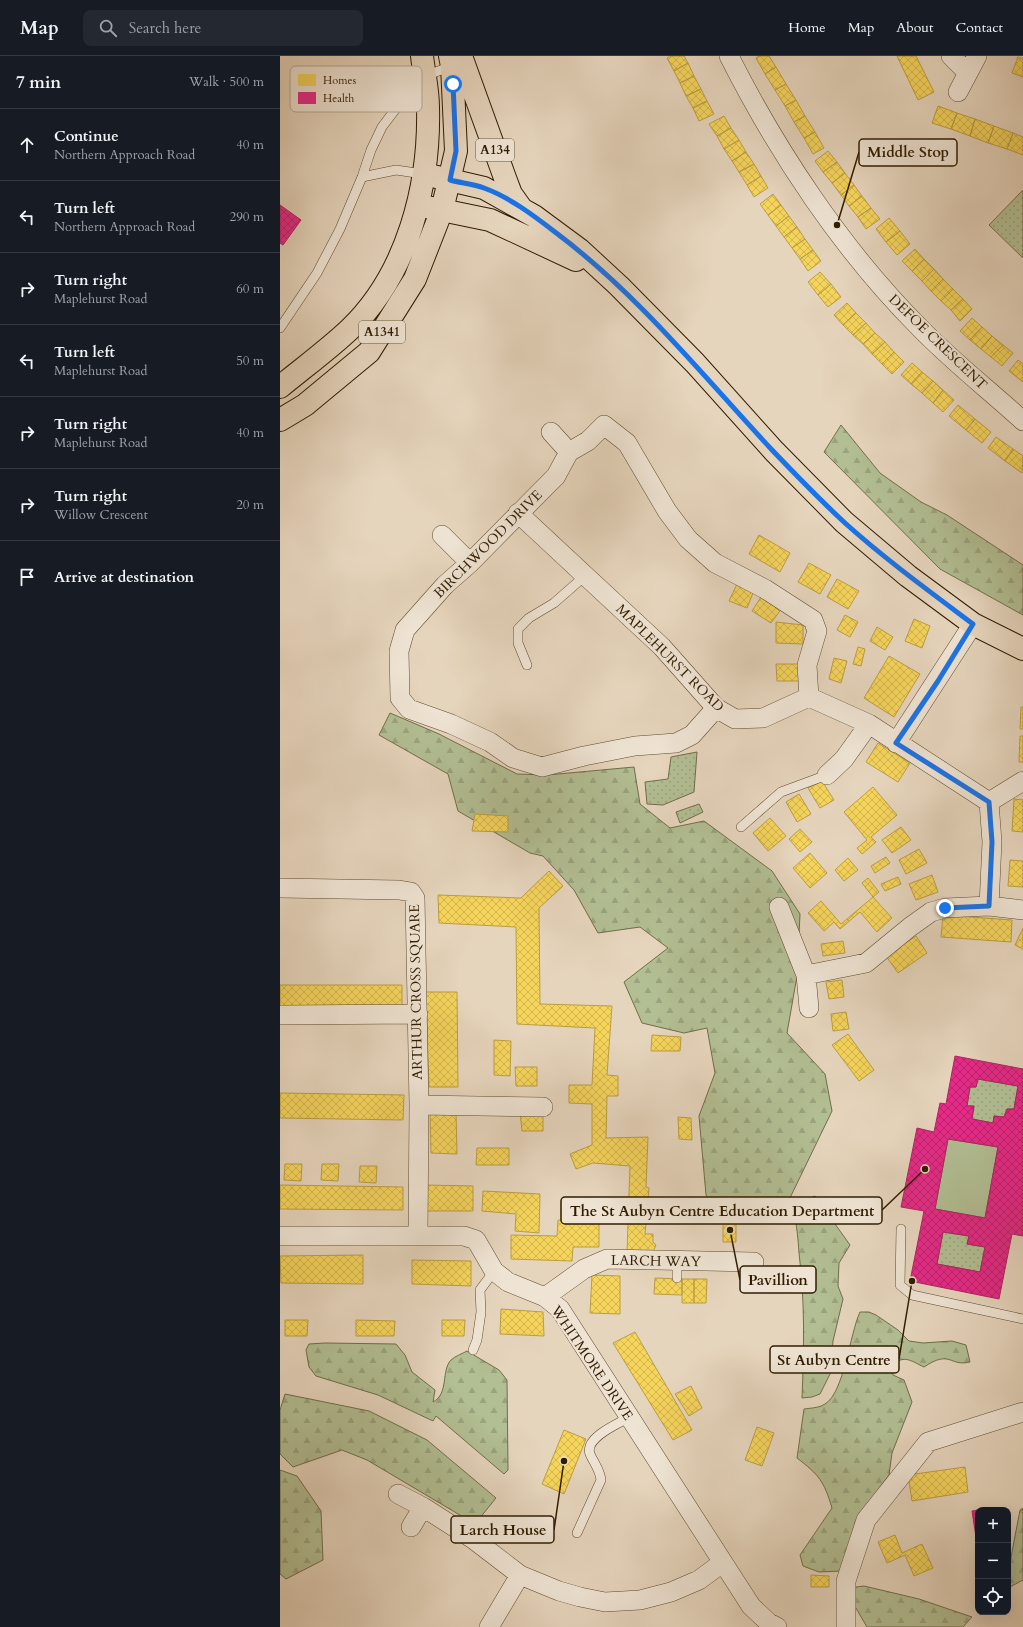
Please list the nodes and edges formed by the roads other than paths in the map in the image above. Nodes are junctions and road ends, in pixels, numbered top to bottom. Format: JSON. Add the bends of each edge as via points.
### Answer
{"nodes":[{"id":1,"x":729,"y":56,"type":"edge"},
{"id":2,"x":951,"y":56,"type":"edge"},
{"id":3,"x":977,"y":56,"type":"edge"},
{"id":4,"x":458,"y":58,"type":"edge"},
{"id":5,"x":423,"y":66,"type":"edge"},
{"id":6,"x":968,"y":73,"type":"junction"},
{"id":7,"x":958,"y":92,"type":"dead end"},
{"id":8,"x":393,"y":112,"type":"edge"},
{"id":9,"x":424,"y":174,"type":"junction"},
{"id":10,"x":362,"y":177,"type":"junction"},
{"id":11,"x":450,"y":180,"type":"junction"},
{"id":12,"x":418,"y":205,"type":"junction"},
{"id":13,"x":520,"y":208,"type":"junction"},
{"id":14,"x":442,"y":210,"type":"junction"},
{"id":15,"x":620,"y":286,"type":"junction"},
{"id":16,"x":280,"y":328,"type":"edge"},
{"id":17,"x":280,"y":387,"type":"edge"},
{"id":18,"x":280,"y":420,"type":"edge"},
{"id":19,"x":1023,"y":421,"type":"edge"},
{"id":20,"x":551,"y":432,"type":"dead end"},
{"id":21,"x":569,"y":452,"type":"junction"},
{"id":22,"x":518,"y":513,"type":"junction"},
{"id":23,"x":442,"y":535,"type":"dead end"},
{"id":24,"x":470,"y":563,"type":"junction"},
{"id":25,"x":586,"y":575,"type":"junction"},
{"id":26,"x":973,"y":624,"type":"junction"},
{"id":27,"x":1023,"y":649,"type":"edge"},
{"id":28,"x":527,"y":665,"type":"dead end"},
{"id":29,"x":808,"y":697,"type":"junction"},
{"id":30,"x":716,"y":708,"type":"junction"},
{"id":31,"x":869,"y":724,"type":"junction"},
{"id":32,"x":896,"y":743,"type":"junction"},
{"id":33,"x":827,"y":775,"type":"joint"},
{"id":34,"x":1023,"y":781,"type":"edge"},
{"id":35,"x":989,"y":802,"type":"junction"},
{"id":36,"x":741,"y":827,"type":"dead end"},
{"id":37,"x":280,"y":888,"type":"edge"},
{"id":38,"x":989,"y":906,"type":"junction"},
{"id":39,"x":779,"y":907,"type":"dead end"},
{"id":40,"x":1023,"y":910,"type":"edge"},
{"id":41,"x":806,"y":975,"type":"junction"},
{"id":42,"x":809,"y":1008,"type":"dead end"},
{"id":43,"x":418,"y":1014,"type":"junction"},
{"id":44,"x":280,"y":1015,"type":"edge"},
{"id":45,"x":419,"y":1105,"type":"junction"},
{"id":46,"x":543,"y":1107,"type":"dead end"},
{"id":47,"x":901,"y":1229,"type":"dead end"},
{"id":48,"x":280,"y":1236,"type":"edge"},
{"id":49,"x":418,"y":1236,"type":"junction"},
{"id":50,"x":754,"y":1262,"type":"dead end"},
{"id":51,"x":494,"y":1270,"type":"junction"},
{"id":52,"x":545,"y":1296,"type":"junction"},
{"id":53,"x":1023,"y":1319,"type":"edge"},
{"id":54,"x":473,"y":1350,"type":"dead end"},
{"id":55,"x":1023,"y":1412,"type":"edge"},
{"id":56,"x":628,"y":1418,"type":"junction"},
{"id":57,"x":398,"y":1494,"type":"dead end"},
{"id":58,"x":422,"y":1507,"type":"junction"},
{"id":59,"x":411,"y":1527,"type":"dead end"},
{"id":60,"x":577,"y":1533,"type":"dead end"},
{"id":61,"x":722,"y":1563,"type":"junction"},
{"id":62,"x":520,"y":1575,"type":"junction"},
{"id":63,"x":489,"y":1627,"type":"edge"},
{"id":64,"x":777,"y":1627,"type":"edge"},
{"id":65,"x":846,"y":1627,"type":"edge"}],
"edges":[{"from":1,"to":19,"type":"street","name":"DEFOE CRESCENT","via":[[753,104],[823,213],[879,284],[920,328]]},
{"from":2,"to":6,"type":"street"},
{"from":3,"to":6,"type":"street"},
{"from":4,"to":5,"type":"lane"},
{"from":4,"to":11,"type":"main road","number":"A134","via":[[456,151]]},
{"from":4,"to":13,"type":"main road","number":"A134","via":[[504,178]]},
{"from":5,"to":9,"type":"main road","via":[[428,107]]},
{"from":6,"to":7,"type":"street"},
{"from":8,"to":10,"type":"lane","via":[[370,150]]},
{"from":9,"to":10,"type":"lane","via":[[396,170]]},
{"from":9,"to":11,"type":"main road","number":"A134"},
{"from":9,"to":12,"type":"main road","number":"A1341"},
{"from":10,"to":16,"type":"lane","via":[[340,229],[317,273]]},
{"from":11,"to":13,"type":"main road","number":"A134","via":[[484,188]]},
{"from":11,"to":14,"type":"main road","number":"A1341"},
{"from":12,"to":14,"type":"main road","number":"A134"},
{"from":12,"to":17,"type":"main road","number":"A1341","via":[[394,270],[372,303],[350,328]]},
{"from":13,"to":15,"type":"main road","number":"A134","via":[[580,250]]},
{"from":14,"to":15,"type":"main road","number":"A134","via":[[502,224],[574,259]]},
{"from":14,"to":18,"type":"main road","number":"A1341","via":[[415,279],[369,352],[305,406]]},
{"from":15,"to":26,"type":"main road","number":"A134","via":[[844,522],[908,576]]},
{"from":20,"to":21,"type":"street"},
{"from":21,"to":22,"type":"street","name":"BIRCHWOOD DRIVE","via":[[556,476]]},
{"from":21,"to":29,"type":"street","via":[[588,442],[604,425],[627,443],[667,511],[688,539],[715,563],[766,589],[813,620],[817,631],[807,665]]},
{"from":22,"to":24,"type":"street","name":"BIRCHWOOD DRIVE"},
{"from":22,"to":25,"type":"street","name":"MAPLEHURST ROAD"},
{"from":23,"to":24,"type":"street"},
{"from":24,"to":30,"type":"street","name":"BIRCHWOOD DRIVE","via":[[445,585],[405,630],[400,651],[400,698],[409,709],[490,742],[513,758],[542,767],[635,746],[676,743],[692,735]]},
{"from":25,"to":28,"type":"lane","via":[[554,603],[529,618],[518,629],[518,643]]},
{"from":25,"to":30,"type":"street","name":"MAPLEHURST ROAD","via":[[662,647]]},
{"from":26,"to":27,"type":"main road","number":"A134"},
{"from":26,"to":32,"type":"street"},
{"from":29,"to":30,"type":"street","name":"MAPLEHURST ROAD","via":[[763,718],[735,719]]},
{"from":29,"to":31,"type":"street"},
{"from":31,"to":32,"type":"street"},
{"from":31,"to":33,"type":"street","via":[[844,760]]},
{"from":32,"to":35,"type":"street"},
{"from":33,"to":36,"type":"lane","via":[[781,792]]},
{"from":34,"to":35,"type":"street"},
{"from":35,"to":38,"type":"street","via":[[992,842]]},
{"from":37,"to":43,"type":"street","name":"ARTHUR CROSS SQUARE","via":[[411,892],[415,898]]},
{"from":38,"to":40,"type":"street"},
{"from":38,"to":41,"type":"street","via":[[945,908],[931,912],[866,963]]},
{"from":39,"to":41,"type":"street"},
{"from":41,"to":42,"type":"street"},
{"from":43,"to":44,"type":"street"},
{"from":43,"to":45,"type":"street","name":"ARTHUR CROSS SQUARE"},
{"from":45,"to":46,"type":"street"},
{"from":45,"to":49,"type":"street","name":"ARTHUR CROSS SQUARE"},
{"from":47,"to":53,"type":"lane","via":[[900,1286],[912,1295]]},
{"from":48,"to":49,"type":"street","name":"WHITMORE DRIVE"},
{"from":49,"to":51,"type":"street","name":"WHITMORE DRIVE","via":[[464,1236],[476,1240]]},
{"from":50,"to":52,"type":"street","name":"LARCH WAY","via":[[677,1269],[607,1259],[584,1269]]},
{"from":51,"to":52,"type":"street","name":"WHITMORE DRIVE","via":[[508,1282]]},
{"from":51,"to":54,"type":"lane","via":[[480,1290],[481,1312]]},
{"from":52,"to":56,"type":"street","name":"WHITMORE DRIVE","via":[[560,1309]]},
{"from":55,"to":65,"type":"street","via":[[928,1442],[866,1520],[846,1581]]},
{"from":56,"to":60,"type":"lane","via":[[598,1435],[591,1444],[589,1452],[600,1472],[601,1480]]},
{"from":56,"to":61,"type":"street","name":"WHITMORE DRIVE"},
{"from":57,"to":58,"type":"street"},
{"from":58,"to":59,"type":"street"},
{"from":58,"to":62,"type":"street","via":[[473,1539]]},
{"from":61,"to":62,"type":"street","via":[[699,1580],[671,1592],[640,1600],[605,1602],[580,1598]]},
{"from":61,"to":64,"type":"street","name":"WHITMORE DRIVE","via":[[751,1606]]},
{"from":62,"to":63,"type":"street"}]}
